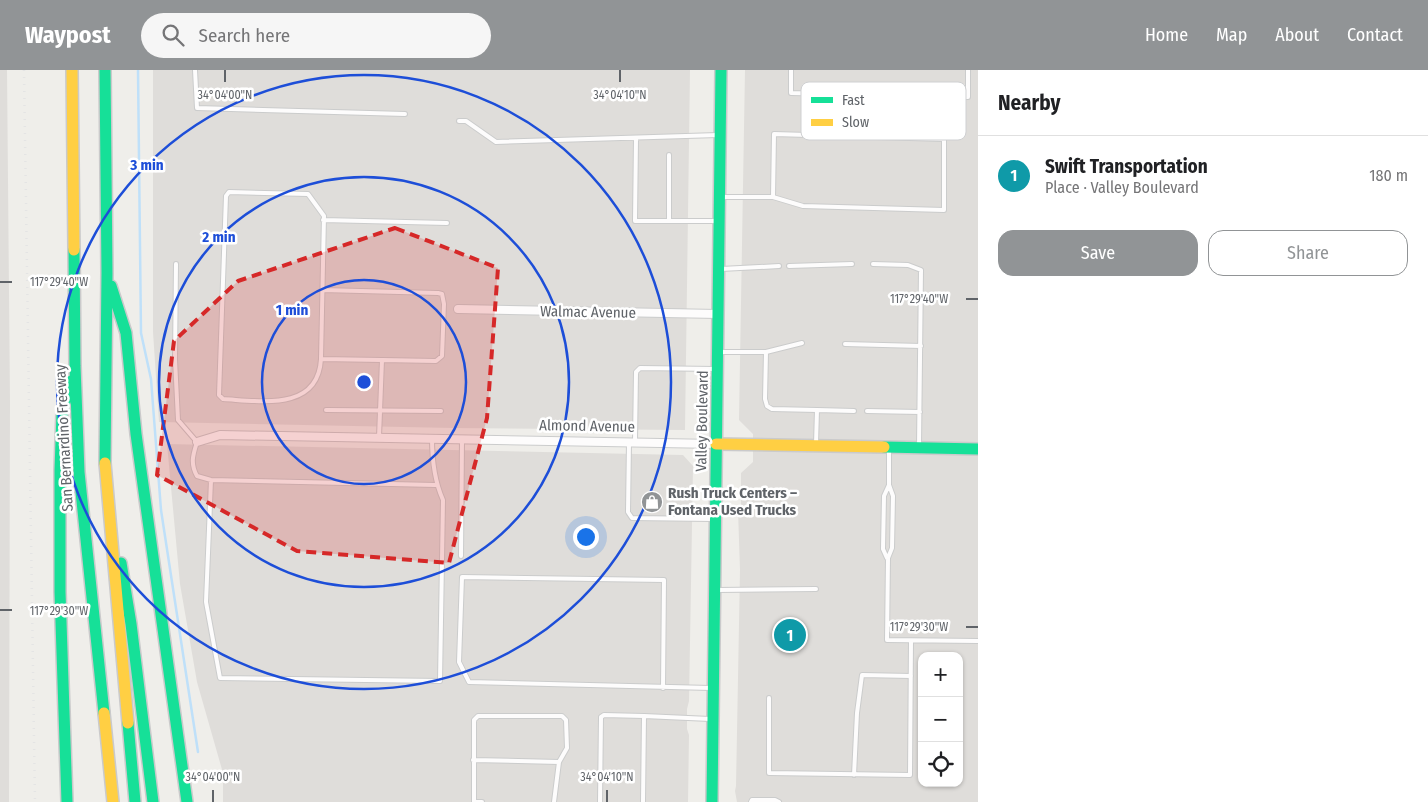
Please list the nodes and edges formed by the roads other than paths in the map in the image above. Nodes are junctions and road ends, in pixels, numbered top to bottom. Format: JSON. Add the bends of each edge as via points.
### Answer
{"nodes":[{"id":1,"x":72,"y":70,"type":"edge"},
{"id":2,"x":105,"y":70,"type":"edge"},
{"id":3,"x":195,"y":70,"type":"edge"},
{"id":4,"x":720,"y":70,"type":"edge"},
{"id":5,"x":791,"y":70,"type":"edge"},
{"id":6,"x":968,"y":70,"type":"edge"},
{"id":7,"x":801,"y":93,"type":"edge"},
{"id":8,"x":966,"y":97,"type":"edge"},
{"id":9,"x":405,"y":114,"type":"dead end"},
{"id":10,"x":459,"y":121,"type":"dead end"},
{"id":11,"x":720,"y":135,"type":"junction"},
{"id":12,"x":801,"y":135,"type":"edge"},
{"id":13,"x":636,"y":139,"type":"junction"},
{"id":14,"x":944,"y":140,"type":"edge"},
{"id":15,"x":669,"y":155,"type":"dead end"},
{"id":16,"x":719,"y":197,"type":"junction"},
{"id":17,"x":773,"y":197,"type":"junction"},
{"id":18,"x":323,"y":220,"type":"junction"},
{"id":19,"x":669,"y":221,"type":"junction"},
{"id":20,"x":719,"y":221,"type":"junction"},
{"id":21,"x":447,"y":223,"type":"dead end"},
{"id":22,"x":176,"y":264,"type":"dead end"},
{"id":23,"x":852,"y":264,"type":"dead end"},
{"id":24,"x":873,"y":264,"type":"dead end"},
{"id":25,"x":779,"y":266,"type":"dead end"},
{"id":26,"x":789,"y":266,"type":"dead end"},
{"id":27,"x":718,"y":270,"type":"junction"},
{"id":28,"x":108,"y":273,"type":"junction"},
{"id":29,"x":322,"y":290,"type":"junction"},
{"id":30,"x":458,"y":309,"type":"dead end"},
{"id":31,"x":718,"y":314,"type":"junction"},
{"id":32,"x":802,"y":343,"type":"dead end"},
{"id":33,"x":845,"y":344,"type":"dead end"},
{"id":34,"x":921,"y":346,"type":"junction"},
{"id":35,"x":717,"y":352,"type":"junction"},
{"id":36,"x":766,"y":352,"type":"junction"},
{"id":37,"x":321,"y":359,"type":"junction"},
{"id":38,"x":382,"y":360,"type":"junction"},
{"id":39,"x":75,"y":366,"type":"junction"},
{"id":40,"x":717,"y":369,"type":"junction"},
{"id":41,"x":326,"y":410,"type":"dead end"},
{"id":42,"x":816,"y":410,"type":"junction"},
{"id":43,"x":380,"y":411,"type":"junction"},
{"id":44,"x":441,"y":411,"type":"dead end"},
{"id":45,"x":854,"y":411,"type":"dead end"},
{"id":46,"x":867,"y":411,"type":"dead end"},
{"id":47,"x":920,"y":412,"type":"junction"},
{"id":48,"x":379,"y":437,"type":"junction"},
{"id":49,"x":432,"y":438,"type":"junction"},
{"id":50,"x":462,"y":438,"type":"junction"},
{"id":51,"x":197,"y":442,"type":"junction"},
{"id":52,"x":632,"y":442,"type":"junction"},
{"id":53,"x":716,"y":444,"type":"junction"},
{"id":54,"x":816,"y":446,"type":"junction"},
{"id":55,"x":889,"y":448,"type":"junction"},
{"id":56,"x":919,"y":448,"type":"junction"},
{"id":57,"x":978,"y":449,"type":"edge"},
{"id":58,"x":105,"y":473,"type":"junction"},
{"id":59,"x":211,"y":480,"type":"junction"},
{"id":60,"x":436,"y":485,"type":"junction"},
{"id":61,"x":888,"y":485,"type":"junction"},
{"id":62,"x":716,"y":519,"type":"junction"},
{"id":63,"x":462,"y":556,"type":"dead end"},
{"id":64,"x":888,"y":558,"type":"junction"},
{"id":65,"x":816,"y":589,"type":"dead end"},
{"id":66,"x":715,"y":590,"type":"junction"},
{"id":67,"x":911,"y":641,"type":"junction"},
{"id":68,"x":978,"y":641,"type":"edge"},
{"id":69,"x":911,"y":676,"type":"junction"},
{"id":70,"x":663,"y":688,"type":"junction"},
{"id":71,"x":714,"y":688,"type":"junction"},
{"id":72,"x":769,"y":698,"type":"dead end"},
{"id":73,"x":644,"y":716,"type":"junction"},
{"id":74,"x":713,"y":719,"type":"junction"},
{"id":75,"x":473,"y":760,"type":"junction"},
{"id":76,"x":559,"y":762,"type":"junction"},
{"id":77,"x":854,"y":774,"type":"junction"},
{"id":78,"x":67,"y":802,"type":"edge"},
{"id":79,"x":113,"y":802,"type":"edge"},
{"id":80,"x":135,"y":802,"type":"edge"},
{"id":81,"x":154,"y":802,"type":"edge"},
{"id":82,"x":187,"y":802,"type":"edge"},
{"id":83,"x":474,"y":802,"type":"edge"},
{"id":84,"x":482,"y":802,"type":"edge"},
{"id":85,"x":554,"y":802,"type":"edge"},
{"id":86,"x":600,"y":802,"type":"edge"},
{"id":87,"x":643,"y":802,"type":"edge"},
{"id":88,"x":712,"y":802,"type":"edge"},
{"id":89,"x":751,"y":802,"type":"edge"},
{"id":90,"x":779,"y":802,"type":"edge"}],
"edges":[{"from":1,"to":39,"type":"main road","name":"San Bernardino Freeway"},
{"from":2,"to":28,"type":"main road"},
{"from":3,"to":9,"type":"lane","via":[[197,108]]},
{"from":4,"to":11,"type":"main road","name":"Valley Boulevard"},
{"from":5,"to":7,"type":"lane","via":[[791,93]]},
{"from":6,"to":8,"type":"lane"},
{"from":10,"to":13,"type":"lane","via":[[466,121],[496,142]]},
{"from":11,"to":13,"type":"lane"},
{"from":11,"to":16,"type":"main road","name":"Valley Boulevard"},
{"from":12,"to":17,"type":"lane","via":[[774,134]]},
{"from":13,"to":19,"type":"lane","via":[[635,221]]},
{"from":14,"to":17,"type":"lane","via":[[944,210],[803,206]]},
{"from":15,"to":19,"type":"lane"},
{"from":16,"to":17,"type":"lane"},
{"from":16,"to":20,"type":"main road","name":"Valley Boulevard"},
{"from":18,"to":21,"type":"lane"},
{"from":18,"to":29,"type":"lane"},
{"from":18,"to":37,"type":"lane","via":[[324,216],[308,194],[229,192],[226,196],[219,395],[223,399],[278,402],[298,396],[320,373]]},
{"from":19,"to":20,"type":"lane"},
{"from":20,"to":27,"type":"main road","name":"Valley Boulevard"},
{"from":22,"to":51,"type":"lane","via":[[178,420]]},
{"from":23,"to":26,"type":"lane"},
{"from":24,"to":34,"type":"lane","via":[[908,265],[921,270]]},
{"from":25,"to":27,"type":"lane"},
{"from":27,"to":31,"type":"main road","name":"Valley Boulevard"},
{"from":28,"to":58,"type":"main road"},
{"from":28,"to":82,"type":"main road","via":[[126,333],[136,434]]},
{"from":29,"to":37,"type":"lane"},
{"from":29,"to":38,"type":"lane","via":[[442,294],[442,356],[436,361]]},
{"from":30,"to":31,"type":"street","name":"Walmac Avenue"},
{"from":31,"to":35,"type":"main road","name":"Valley Boulevard"},
{"from":32,"to":36,"type":"lane"},
{"from":33,"to":34,"type":"lane"},
{"from":34,"to":47,"type":"lane"},
{"from":35,"to":36,"type":"lane"},
{"from":35,"to":40,"type":"main road","name":"Valley Boulevard"},
{"from":36,"to":42,"type":"lane","via":[[767,406],[772,409]]},
{"from":37,"to":38,"type":"lane"},
{"from":38,"to":43,"type":"lane"},
{"from":39,"to":78,"type":"main road","via":[[62,413],[60,470],[60,592]]},
{"from":39,"to":79,"type":"main road","name":"San Bernardino Freeway","via":[[79,472]]},
{"from":40,"to":52,"type":"lane","via":[[640,368],[636,372]]},
{"from":40,"to":53,"type":"main road","name":"Valley Boulevard"},
{"from":41,"to":43,"type":"lane"},
{"from":42,"to":45,"type":"lane"},
{"from":42,"to":54,"type":"lane"},
{"from":43,"to":44,"type":"lane"},
{"from":43,"to":48,"type":"lane"},
{"from":46,"to":47,"type":"lane"},
{"from":47,"to":56,"type":"lane"},
{"from":48,"to":49,"type":"street","name":"Almond Avenue"},
{"from":48,"to":51,"type":"street","name":"Almond Avenue","via":[[220,434]]},
{"from":49,"to":50,"type":"street","name":"Almond Avenue"},
{"from":49,"to":60,"type":"lane"},
{"from":50,"to":52,"type":"street","name":"Almond Avenue"},
{"from":50,"to":63,"type":"lane"},
{"from":51,"to":59,"type":"lane","via":[[192,459],[194,469],[197,476]]},
{"from":52,"to":53,"type":"street","name":"Almond Avenue"},
{"from":52,"to":62,"type":"lane","via":[[628,512],[632,518]]},
{"from":53,"to":54,"type":"main road","name":"Almond Avenue"},
{"from":53,"to":62,"type":"main road","name":"Valley Boulevard"},
{"from":54,"to":55,"type":"main road","name":"Almond Avenue"},
{"from":55,"to":56,"type":"main road","name":"Almond Avenue"},
{"from":55,"to":61,"type":"lane"},
{"from":56,"to":57,"type":"main road","name":"Almond Avenue"},
{"from":58,"to":80,"type":"main road"},
{"from":58,"to":81,"type":"main road","via":[[131,624]]},
{"from":59,"to":60,"type":"lane"},
{"from":59,"to":60,"type":"lane","via":[[206,602],[220,678],[440,681],[443,500]]},
{"from":61,"to":64,"type":"lane","via":[[893,496],[892,548]]},
{"from":61,"to":64,"type":"lane","via":[[884,496],[883,544]]},
{"from":62,"to":66,"type":"main road","name":"Valley Boulevard"},
{"from":64,"to":67,"type":"lane","via":[[888,640]]},
{"from":65,"to":66,"type":"lane"},
{"from":66,"to":71,"type":"main road","name":"Valley Boulevard"},
{"from":67,"to":68,"type":"lane"},
{"from":67,"to":69,"type":"lane"},
{"from":69,"to":77,"type":"lane","via":[[862,675]]},
{"from":69,"to":77,"type":"lane","via":[[910,775]]},
{"from":70,"to":70,"type":"lane","via":[[469,682],[459,662],[462,577],[664,580]]},
{"from":70,"to":71,"type":"lane"},
{"from":71,"to":74,"type":"main road","name":"Valley Boulevard"},
{"from":72,"to":77,"type":"lane","via":[[769,773]]},
{"from":73,"to":74,"type":"lane"},
{"from":73,"to":86,"type":"lane","via":[[601,717]]},
{"from":73,"to":87,"type":"lane"},
{"from":74,"to":88,"type":"main road","name":"Valley Boulevard"},
{"from":75,"to":76,"type":"lane"},
{"from":75,"to":76,"type":"lane","via":[[474,720],[478,716],[562,716],[566,720],[567,748]]},
{"from":75,"to":83,"type":"lane"},
{"from":76,"to":85,"type":"lane"},
{"from":83,"to":84,"type":"lane"},
{"from":89,"to":90,"type":"lane"}]}
